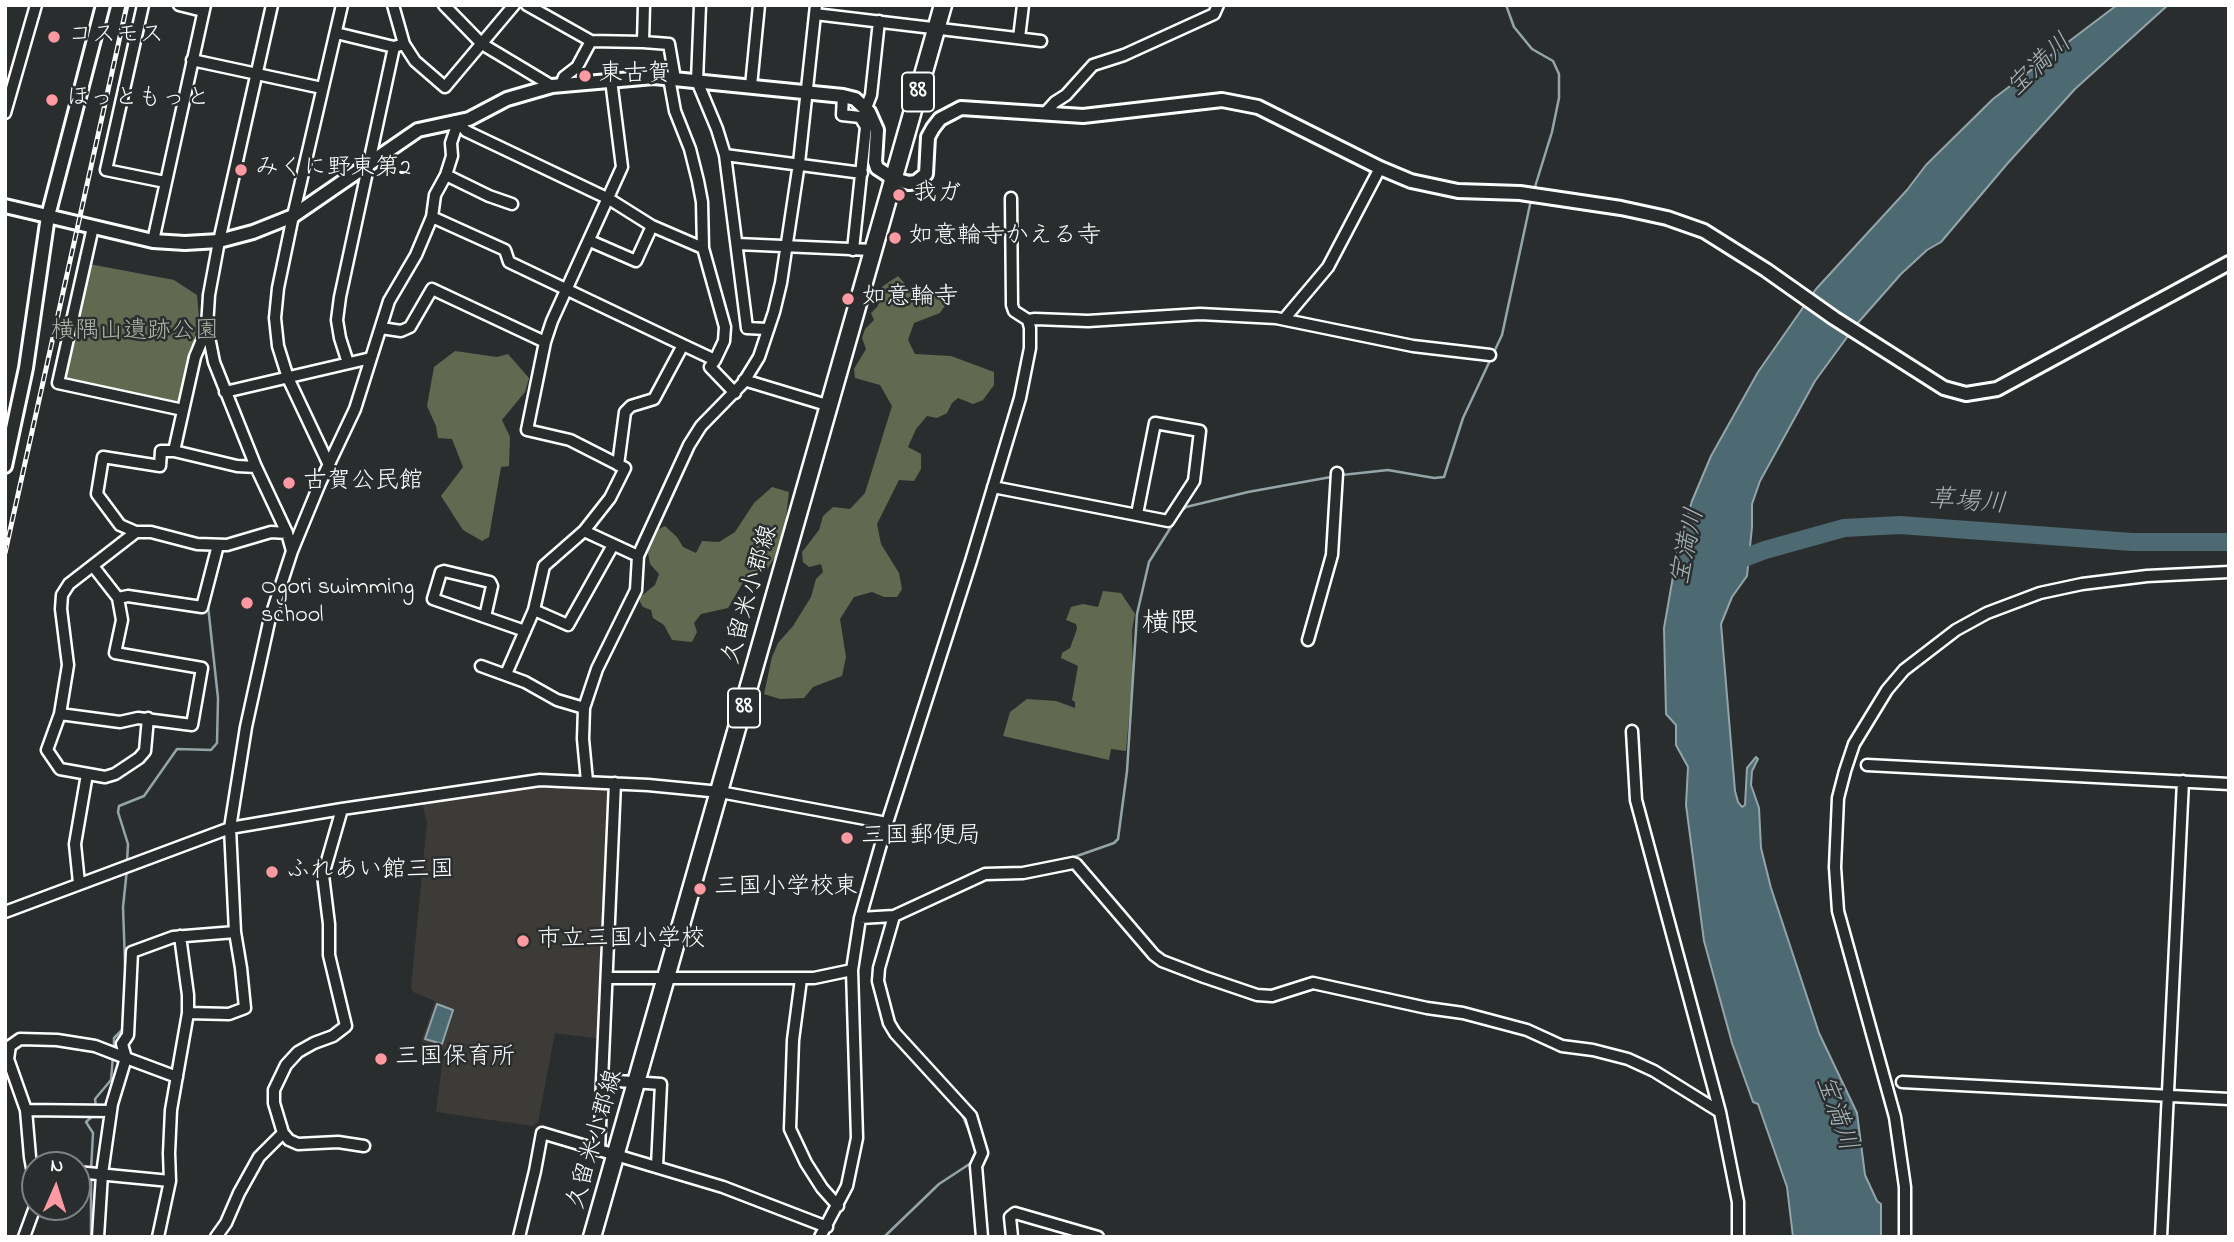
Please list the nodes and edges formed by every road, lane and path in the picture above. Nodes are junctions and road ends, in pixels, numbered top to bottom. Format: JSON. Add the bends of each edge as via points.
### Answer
{"nodes":[{"id":1,"x":37,"y":5,"type":"edge"},
{"id":2,"x":103,"y":5,"type":"edge"},
{"id":3,"x":143,"y":5,"type":"edge"},
{"id":4,"x":179,"y":5,"type":"edge"},
{"id":5,"x":272,"y":5,"type":"edge"},
{"id":6,"x":342,"y":5,"type":"edge"},
{"id":7,"x":393,"y":5,"type":"edge"},
{"id":8,"x":444,"y":5,"type":"edge"},
{"id":9,"x":514,"y":5,"type":"edge"},
{"id":10,"x":527,"y":5,"type":"edge"},
{"id":11,"x":644,"y":5,"type":"edge"},
{"id":12,"x":700,"y":5,"type":"edge"},
{"id":13,"x":759,"y":5,"type":"edge"},
{"id":14,"x":943,"y":5,"type":"edge"},
{"id":15,"x":1023,"y":5,"type":"edge"},
{"id":16,"x":1218,"y":5,"type":"edge"},
{"id":17,"x":204,"y":8,"type":"edge"},
{"id":18,"x":815,"y":10,"type":"edge"},
{"id":19,"x":879,"y":21,"type":"junction"},
{"id":20,"x":936,"y":28,"type":"junction"},
{"id":21,"x":336,"y":33,"type":"junction"},
{"id":22,"x":1019,"y":38,"type":"junction"},
{"id":23,"x":1041,"y":40,"type":"dead end"},
{"id":24,"x":591,"y":41,"type":"junction"},
{"id":25,"x":643,"y":42,"type":"junction"},
{"id":26,"x":482,"y":44,"type":"junction"},
{"id":27,"x":399,"y":46,"type":"junction"},
{"id":28,"x":192,"y":60,"type":"junction"},
{"id":29,"x":257,"y":75,"type":"junction"},
{"id":30,"x":672,"y":78,"type":"junction"},
{"id":31,"x":611,"y":80,"type":"junction"},
{"id":32,"x":697,"y":81,"type":"junction"},
{"id":33,"x":557,"y":85,"type":"junction"},
{"id":34,"x":751,"y":86,"type":"junction"},
{"id":35,"x":322,"y":88,"type":"junction"},
{"id":36,"x":806,"y":92,"type":"junction"},
{"id":37,"x":843,"y":96,"type":"junction"},
{"id":38,"x":866,"y":108,"type":"junction"},
{"id":39,"x":5,"y":113,"type":"edge"},
{"id":40,"x":1045,"y":113,"type":"junction"},
{"id":41,"x":458,"y":122,"type":"junction"},
{"id":42,"x":725,"y":155,"type":"junction"},
{"id":43,"x":369,"y":162,"type":"junction"},
{"id":44,"x":799,"y":163,"type":"junction"},
{"id":45,"x":1380,"y":168,"type":"junction"},
{"id":46,"x":862,"y":173,"type":"junction"},
{"id":47,"x":446,"y":175,"type":"junction"},
{"id":48,"x":894,"y":179,"type":"junction"},
{"id":49,"x":165,"y":183,"type":"junction"},
{"id":50,"x":1011,"y":198,"type":"dead end"},
{"id":51,"x":609,"y":199,"type":"junction"},
{"id":52,"x":512,"y":204,"type":"dead end"},
{"id":53,"x":5,"y":206,"type":"edge"},
{"id":54,"x":48,"y":216,"type":"junction"},
{"id":55,"x":293,"y":216,"type":"junction"},
{"id":56,"x":432,"y":217,"type":"junction"},
{"id":57,"x":652,"y":226,"type":"junction"},
{"id":58,"x":93,"y":227,"type":"junction"},
{"id":59,"x":153,"y":241,"type":"junction"},
{"id":60,"x":219,"y":241,"type":"junction"},
{"id":61,"x":590,"y":241,"type":"junction"},
{"id":62,"x":737,"y":244,"type":"junction"},
{"id":63,"x":703,"y":248,"type":"junction"},
{"id":64,"x":786,"y":248,"type":"junction"},
{"id":65,"x":853,"y":250,"type":"junction"},
{"id":66,"x":873,"y":250,"type":"junction"},
{"id":67,"x":2229,"y":263,"type":"edge"},
{"id":68,"x":568,"y":290,"type":"junction"},
{"id":69,"x":1285,"y":318,"type":"junction"},
{"id":70,"x":1028,"y":320,"type":"junction"},
{"id":71,"x":207,"y":327,"type":"junction"},
{"id":72,"x":381,"y":328,"type":"junction"},
{"id":73,"x":767,"y":329,"type":"junction"},
{"id":74,"x":545,"y":342,"type":"junction"},
{"id":75,"x":683,"y":345,"type":"junction"},
{"id":76,"x":1490,"y":355,"type":"dead end"},
{"id":77,"x":371,"y":358,"type":"junction"},
{"id":78,"x":715,"y":360,"type":"junction"},
{"id":79,"x":348,"y":363,"type":"junction"},
{"id":80,"x":288,"y":378,"type":"junction"},
{"id":81,"x":744,"y":380,"type":"junction"},
{"id":82,"x":225,"y":392,"type":"junction"},
{"id":83,"x":736,"y":393,"type":"junction"},
{"id":84,"x":830,"y":406,"type":"junction"},
{"id":85,"x":183,"y":410,"type":"junction"},
{"id":86,"x":174,"y":451,"type":"junction"},
{"id":87,"x":329,"y":465,"type":"junction"},
{"id":88,"x":618,"y":465,"type":"junction"},
{"id":89,"x":5,"y":466,"type":"edge"},
{"id":90,"x":256,"y":467,"type":"junction"},
{"id":91,"x":1337,"y":473,"type":"dead end"},
{"id":92,"x":993,"y":487,"type":"junction"},
{"id":93,"x":1136,"y":513,"type":"junction"},
{"id":94,"x":584,"y":531,"type":"junction"},
{"id":95,"x":136,"y":532,"type":"junction"},
{"id":96,"x":287,"y":533,"type":"junction"},
{"id":97,"x":218,"y":545,"type":"junction"},
{"id":98,"x":613,"y":545,"type":"junction"},
{"id":99,"x":292,"y":551,"type":"junction"},
{"id":100,"x":638,"y":556,"type":"junction"},
{"id":101,"x":93,"y":566,"type":"junction"},
{"id":102,"x":2229,"y":572,"type":"edge"},
{"id":103,"x":118,"y":598,"type":"junction"},
{"id":104,"x":534,"y":610,"type":"junction"},
{"id":105,"x":485,"y":617,"type":"junction"},
{"id":106,"x":525,"y":631,"type":"junction"},
{"id":107,"x":1308,"y":640,"type":"dead end"},
{"id":108,"x":481,"y":666,"type":"dead end"},
{"id":109,"x":506,"y":674,"type":"junction"},
{"id":110,"x":584,"y":708,"type":"junction"},
{"id":111,"x":60,"y":713,"type":"junction"},
{"id":112,"x":148,"y":719,"type":"junction"},
{"id":113,"x":1632,"y":730,"type":"dead end"},
{"id":114,"x":1867,"y":765,"type":"dead end"},
{"id":115,"x":87,"y":774,"type":"junction"},
{"id":116,"x":587,"y":781,"type":"junction"},
{"id":117,"x":2183,"y":781,"type":"junction"},
{"id":118,"x":615,"y":783,"type":"junction"},
{"id":119,"x":2229,"y":784,"type":"edge"},
{"id":120,"x":720,"y":792,"type":"junction"},
{"id":121,"x":342,"y":809,"type":"junction"},
{"id":122,"x":887,"y":823,"type":"junction"},
{"id":123,"x":230,"y":828,"type":"junction"},
{"id":124,"x":79,"y":883,"type":"junction"},
{"id":125,"x":5,"y":912,"type":"edge"},
{"id":126,"x":894,"y":916,"type":"junction"},
{"id":127,"x":860,"y":918,"type":"junction"},
{"id":128,"x":235,"y":932,"type":"junction"},
{"id":129,"x":180,"y":936,"type":"junction"},
{"id":130,"x":852,"y":970,"type":"junction"},
{"id":131,"x":607,"y":978,"type":"junction"},
{"id":132,"x":666,"y":979,"type":"junction"},
{"id":133,"x":801,"y":979,"type":"junction"},
{"id":134,"x":188,"y":1013,"type":"junction"},
{"id":135,"x":126,"y":1058,"type":"junction"},
{"id":136,"x":177,"y":1077,"type":"junction"},
{"id":137,"x":603,"y":1080,"type":"junction"},
{"id":138,"x":637,"y":1082,"type":"junction"},
{"id":139,"x":1902,"y":1082,"type":"dead end"},
{"id":140,"x":2168,"y":1096,"type":"junction"},
{"id":141,"x":2229,"y":1100,"type":"edge"},
{"id":142,"x":26,"y":1110,"type":"junction"},
{"id":143,"x":111,"y":1111,"type":"junction"},
{"id":144,"x":1720,"y":1112,"type":"junction"},
{"id":145,"x":283,"y":1133,"type":"junction"},
{"id":146,"x":363,"y":1146,"type":"dead end"},
{"id":147,"x":599,"y":1150,"type":"junction"},
{"id":148,"x":29,"y":1151,"type":"edge"},
{"id":149,"x":615,"y":1155,"type":"junction"},
{"id":150,"x":657,"y":1166,"type":"junction"},
{"id":151,"x":91,"y":1173,"type":"edge"},
{"id":152,"x":102,"y":1174,"type":"junction"},
{"id":153,"x":170,"y":1181,"type":"junction"},
{"id":154,"x":838,"y":1206,"type":"junction"},
{"id":155,"x":827,"y":1227,"type":"junction"},
{"id":156,"x":98,"y":1237,"type":"edge"},
{"id":157,"x":158,"y":1237,"type":"edge"},
{"id":158,"x":216,"y":1237,"type":"edge"},
{"id":159,"x":519,"y":1237,"type":"edge"},
{"id":160,"x":592,"y":1237,"type":"edge"},
{"id":161,"x":820,"y":1237,"type":"edge"},
{"id":162,"x":982,"y":1237,"type":"edge"},
{"id":163,"x":1012,"y":1237,"type":"edge"},
{"id":164,"x":1098,"y":1237,"type":"edge"},
{"id":165,"x":1738,"y":1237,"type":"edge"},
{"id":166,"x":1905,"y":1237,"type":"edge"},
{"id":167,"x":2161,"y":1237,"type":"edge"}],
"edges":[{"from":1,"to":39,"type":"street"},
{"from":2,"to":54,"type":"street"},
{"from":3,"to":49,"type":"street","via":[[106,170]]},
{"from":4,"to":17,"type":"street"},
{"from":5,"to":29,"type":"street"},
{"from":6,"to":21,"type":"street"},
{"from":7,"to":27,"type":"street"},
{"from":8,"to":26,"type":"street"},
{"from":9,"to":26,"type":"street"},
{"from":10,"to":24,"type":"street"},
{"from":11,"to":25,"type":"street"},
{"from":12,"to":32,"type":"street"},
{"from":13,"to":34,"type":"street"},
{"from":14,"to":20,"type":"main road","name":"久留米小郡線","number":"88"},
{"from":15,"to":22,"type":"street"},
{"from":16,"to":40,"type":"street","via":[[1214,14],[1093,65]]},
{"from":17,"to":28,"type":"street"},
{"from":18,"to":19,"type":"street"},
{"from":18,"to":36,"type":"street"},
{"from":19,"to":20,"type":"street"},
{"from":19,"to":38,"type":"street"},
{"from":20,"to":22,"type":"street"},
{"from":20,"to":48,"type":"main road","name":"久留米小郡線","number":"88"},
{"from":21,"to":27,"type":"street"},
{"from":21,"to":35,"type":"street"},
{"from":22,"to":23,"type":"street"},
{"from":24,"to":25,"type":"street"},
{"from":24,"to":33,"type":"street","via":[[577,66]]},
{"from":25,"to":30,"type":"street","via":[[669,44]]},
{"from":26,"to":27,"type":"street","via":[[445,87]]},
{"from":26,"to":33,"type":"street"},
{"from":27,"to":43,"type":"street"},
{"from":28,"to":29,"type":"street"},
{"from":28,"to":49,"type":"street"},
{"from":29,"to":35,"type":"street"},
{"from":29,"to":60,"type":"street"},
{"from":30,"to":31,"type":"street"},
{"from":30,"to":32,"type":"street"},
{"from":30,"to":63,"type":"street","via":[[675,111],[690,149],[702,202]]},
{"from":31,"to":33,"type":"street"},
{"from":31,"to":51,"type":"street","via":[[622,167]]},
{"from":32,"to":34,"type":"street"},
{"from":32,"to":42,"type":"street"},
{"from":33,"to":41,"type":"street","via":[[507,99]]},
{"from":34,"to":36,"type":"street"},
{"from":35,"to":55,"type":"street"},
{"from":36,"to":37,"type":"street"},
{"from":36,"to":44,"type":"street"},
{"from":37,"to":38,"type":"street"},
{"from":37,"to":46,"type":"street","via":[[842,115],[860,117],[866,127]]},
{"from":38,"to":48,"type":"street","via":[[877,130],[876,166]]},
{"from":40,"to":45,"type":"street","via":[[1083,116],[1222,100],[1241,103],[1280,117]]},
{"from":40,"to":48,"type":"street","via":[[974,107],[950,112],[928,137],[922,179],[909,183]]},
{"from":41,"to":43,"type":"street","via":[[418,130]]},
{"from":41,"to":47,"type":"street"},
{"from":41,"to":51,"type":"street","via":[[466,131]]},
{"from":42,"to":44,"type":"street"},
{"from":42,"to":62,"type":"street"},
{"from":43,"to":55,"type":"street"},
{"from":43,"to":79,"type":"street","via":[[340,297],[339,329]]},
{"from":44,"to":46,"type":"street"},
{"from":44,"to":64,"type":"street"},
{"from":45,"to":67,"type":"street","via":[[1430,187],[1520,193],[1621,208],[1704,231],[1944,388],[1966,394],[1997,389]]},
{"from":45,"to":69,"type":"street","via":[[1328,267]]},
{"from":46,"to":65,"type":"street"},
{"from":47,"to":52,"type":"street"},
{"from":47,"to":56,"type":"street","via":[[435,195]]},
{"from":48,"to":66,"type":"main road","name":"久留米小郡線","number":"88"},
{"from":49,"to":59,"type":"street"},
{"from":50,"to":70,"type":"street","via":[[1012,305]]},
{"from":51,"to":57,"type":"street"},
{"from":51,"to":61,"type":"street"},
{"from":53,"to":54,"type":"street"},
{"from":54,"to":58,"type":"street"},
{"from":54,"to":89,"type":"street","via":[[26,368]]},
{"from":55,"to":60,"type":"street"},
{"from":55,"to":80,"type":"street","via":[[275,318]]},
{"from":56,"to":68,"type":"street","via":[[505,250],[509,262]]},
{"from":56,"to":72,"type":"street","via":[[389,301]]},
{"from":57,"to":61,"type":"street","via":[[636,261]]},
{"from":57,"to":63,"type":"street"},
{"from":58,"to":59,"type":"street"},
{"from":58,"to":85,"type":"street","via":[[58,383]]},
{"from":59,"to":60,"type":"street"},
{"from":60,"to":71,"type":"street"},
{"from":61,"to":68,"type":"street"},
{"from":62,"to":64,"type":"street"},
{"from":62,"to":73,"type":"street","via":[[747,328]]},
{"from":63,"to":78,"type":"street","via":[[725,327]]},
{"from":64,"to":65,"type":"street"},
{"from":64,"to":73,"type":"street"},
{"from":65,"to":66,"type":"street"},
{"from":66,"to":84,"type":"main road","name":"久留米小郡線","number":"88"},
{"from":68,"to":74,"type":"street"},
{"from":68,"to":75,"type":"street"},
{"from":69,"to":70,"type":"street","via":[[1200,314]]},
{"from":69,"to":76,"type":"street","via":[[1413,346]]},
{"from":70,"to":92,"type":"street","via":[[1028,361]]},
{"from":71,"to":82,"type":"street"},
{"from":71,"to":85,"type":"street"},
{"from":72,"to":74,"type":"street","via":[[401,331],[410,327],[432,289]]},
{"from":72,"to":77,"type":"street"},
{"from":73,"to":81,"type":"street","via":[[759,357]]},
{"from":74,"to":88,"type":"street","via":[[527,430],[570,440]]},
{"from":75,"to":78,"type":"street"},
{"from":75,"to":88,"type":"street","via":[[654,398],[625,412]]},
{"from":77,"to":79,"type":"street"},
{"from":77,"to":87,"type":"street","via":[[355,409]]},
{"from":78,"to":83,"type":"street","via":[[710,367]]},
{"from":79,"to":80,"type":"street"},
{"from":80,"to":82,"type":"street"},
{"from":80,"to":87,"type":"street"},
{"from":81,"to":83,"type":"street"},
{"from":81,"to":84,"type":"street"},
{"from":82,"to":90,"type":"street"},
{"from":83,"to":100,"type":"street","via":[[701,426],[689,445]]},
{"from":84,"to":120,"type":"main road","name":"久留米小郡線","number":"88"},
{"from":85,"to":86,"type":"street"},
{"from":86,"to":90,"type":"street"},
{"from":86,"to":95,"type":"street","via":[[162,451],[160,467],[103,457],[97,494],[120,525]]},
{"from":87,"to":99,"type":"street"},
{"from":88,"to":94,"type":"street","via":[[625,468],[610,498]]},
{"from":90,"to":96,"type":"street"},
{"from":91,"to":107,"type":"street","via":[[1332,555]]},
{"from":92,"to":93,"type":"street"},
{"from":92,"to":122,"type":"street"},
{"from":93,"to":93,"type":"street","via":[[1168,521],[1177,510],[1194,481],[1200,431],[1155,424]]},
{"from":94,"to":98,"type":"street"},
{"from":94,"to":104,"type":"street","via":[[544,565]]},
{"from":95,"to":97,"type":"street"},
{"from":95,"to":101,"type":"street"},
{"from":96,"to":97,"type":"street","via":[[271,532],[237,544]]},
{"from":96,"to":99,"type":"street"},
{"from":97,"to":103,"type":"street","via":[[202,607]]},
{"from":98,"to":100,"type":"street"},
{"from":98,"to":104,"type":"street","via":[[568,625]]},
{"from":99,"to":123,"type":"street","via":[[269,622]]},
{"from":100,"to":110,"type":"street","via":[[636,590],[597,669]]},
{"from":101,"to":103,"type":"street"},
{"from":101,"to":111,"type":"street","via":[[62,595],[68,665]]},
{"from":102,"to":166,"type":"street","via":[[2082,584],[2040,593],[1987,613],[1903,670],[1854,744],[1838,798],[1838,911],[1895,1117],[1905,1187]]},
{"from":103,"to":112,"type":"street","via":[[122,620],[115,653],[202,668],[192,724]]},
{"from":104,"to":106,"type":"street"},
{"from":105,"to":105,"type":"street","via":[[433,598],[441,572],[490,582]]},
{"from":105,"to":106,"type":"street"},
{"from":106,"to":109,"type":"street"},
{"from":108,"to":109,"type":"street"},
{"from":109,"to":110,"type":"street"},
{"from":110,"to":116,"type":"street"},
{"from":111,"to":112,"type":"street","via":[[120,722]]},
{"from":111,"to":115,"type":"street","via":[[47,750],[60,769]]},
{"from":112,"to":115,"type":"street","via":[[145,751],[139,758],[116,774]]},
{"from":113,"to":144,"type":"street","via":[[1636,800]]},
{"from":114,"to":117,"type":"street"},
{"from":115,"to":124,"type":"street","via":[[75,844]]},
{"from":116,"to":118,"type":"street"},
{"from":116,"to":121,"type":"street","via":[[540,780]]},
{"from":117,"to":119,"type":"street"},
{"from":117,"to":140,"type":"street"},
{"from":118,"to":120,"type":"street"},
{"from":118,"to":131,"type":"street"},
{"from":120,"to":122,"type":"street"},
{"from":120,"to":132,"type":"main road","name":"久留米小郡線","number":"88"},
{"from":121,"to":123,"type":"street"},
{"from":121,"to":145,"type":"street","via":[[323,875],[329,955],[346,1026],[298,1052],[286,1065],[274,1090]]},
{"from":122,"to":127,"type":"street"},
{"from":123,"to":124,"type":"street"},
{"from":123,"to":128,"type":"street"},
{"from":124,"to":125,"type":"street"},
{"from":126,"to":127,"type":"street"},
{"from":126,"to":144,"type":"street","via":[[985,874],[1023,873],[1073,863],[1154,955],[1194,973],[1257,995],[1272,996],[1313,983],[1463,1013],[1527,1030],[1562,1046],[1628,1059]]},
{"from":126,"to":162,"type":"street","via":[[878,981],[889,1023],[971,1116],[982,1153],[975,1166]]},
{"from":127,"to":130,"type":"street"},
{"from":128,"to":129,"type":"street"},
{"from":128,"to":134,"type":"street","via":[[244,1008],[229,1014]]},
{"from":129,"to":134,"type":"street"},
{"from":129,"to":135,"type":"street","via":[[132,952],[128,1035],[122,1044]]},
{"from":130,"to":133,"type":"street"},
{"from":130,"to":154,"type":"street","via":[[857,1138],[853,1166]]},
{"from":131,"to":132,"type":"street"},
{"from":131,"to":137,"type":"street"},
{"from":132,"to":133,"type":"street"},
{"from":132,"to":138,"type":"main road","name":"久留米小郡線","number":"88"},
{"from":133,"to":154,"type":"street","via":[[793,1040],[790,1129],[811,1171]]},
{"from":134,"to":136,"type":"street"},
{"from":135,"to":136,"type":"street"},
{"from":135,"to":142,"type":"street","via":[[95,1046],[20,1039],[10,1045],[8,1059]]},
{"from":135,"to":143,"type":"street"},
{"from":136,"to":153,"type":"street","via":[[169,1142]]},
{"from":137,"to":138,"type":"street"},
{"from":137,"to":147,"type":"street"},
{"from":138,"to":149,"type":"main road","name":"久留米小郡線","number":"88"},
{"from":138,"to":150,"type":"street","via":[[661,1084]]},
{"from":139,"to":140,"type":"street"},
{"from":140,"to":141,"type":"street"},
{"from":140,"to":167,"type":"street"},
{"from":142,"to":143,"type":"street"},
{"from":142,"to":148,"type":"street"},
{"from":143,"to":152,"type":"street"},
{"from":144,"to":165,"type":"street","via":[[1738,1202]]},
{"from":145,"to":146,"type":"street","via":[[298,1144]]},
{"from":145,"to":158,"type":"street","via":[[259,1157]]},
{"from":147,"to":149,"type":"street"},
{"from":147,"to":159,"type":"street","via":[[541,1133]]},
{"from":149,"to":150,"type":"street"},
{"from":149,"to":160,"type":"main road","name":"久留米小郡線","number":"88"},
{"from":150,"to":155,"type":"street"},
{"from":151,"to":152,"type":"street"},
{"from":152,"to":153,"type":"street"},
{"from":152,"to":156,"type":"street"},
{"from":153,"to":157,"type":"street"},
{"from":154,"to":155,"type":"street"},
{"from":155,"to":161,"type":"street"},
{"from":163,"to":164,"type":"street","via":[[1010,1217],[1015,1213]]}]}
